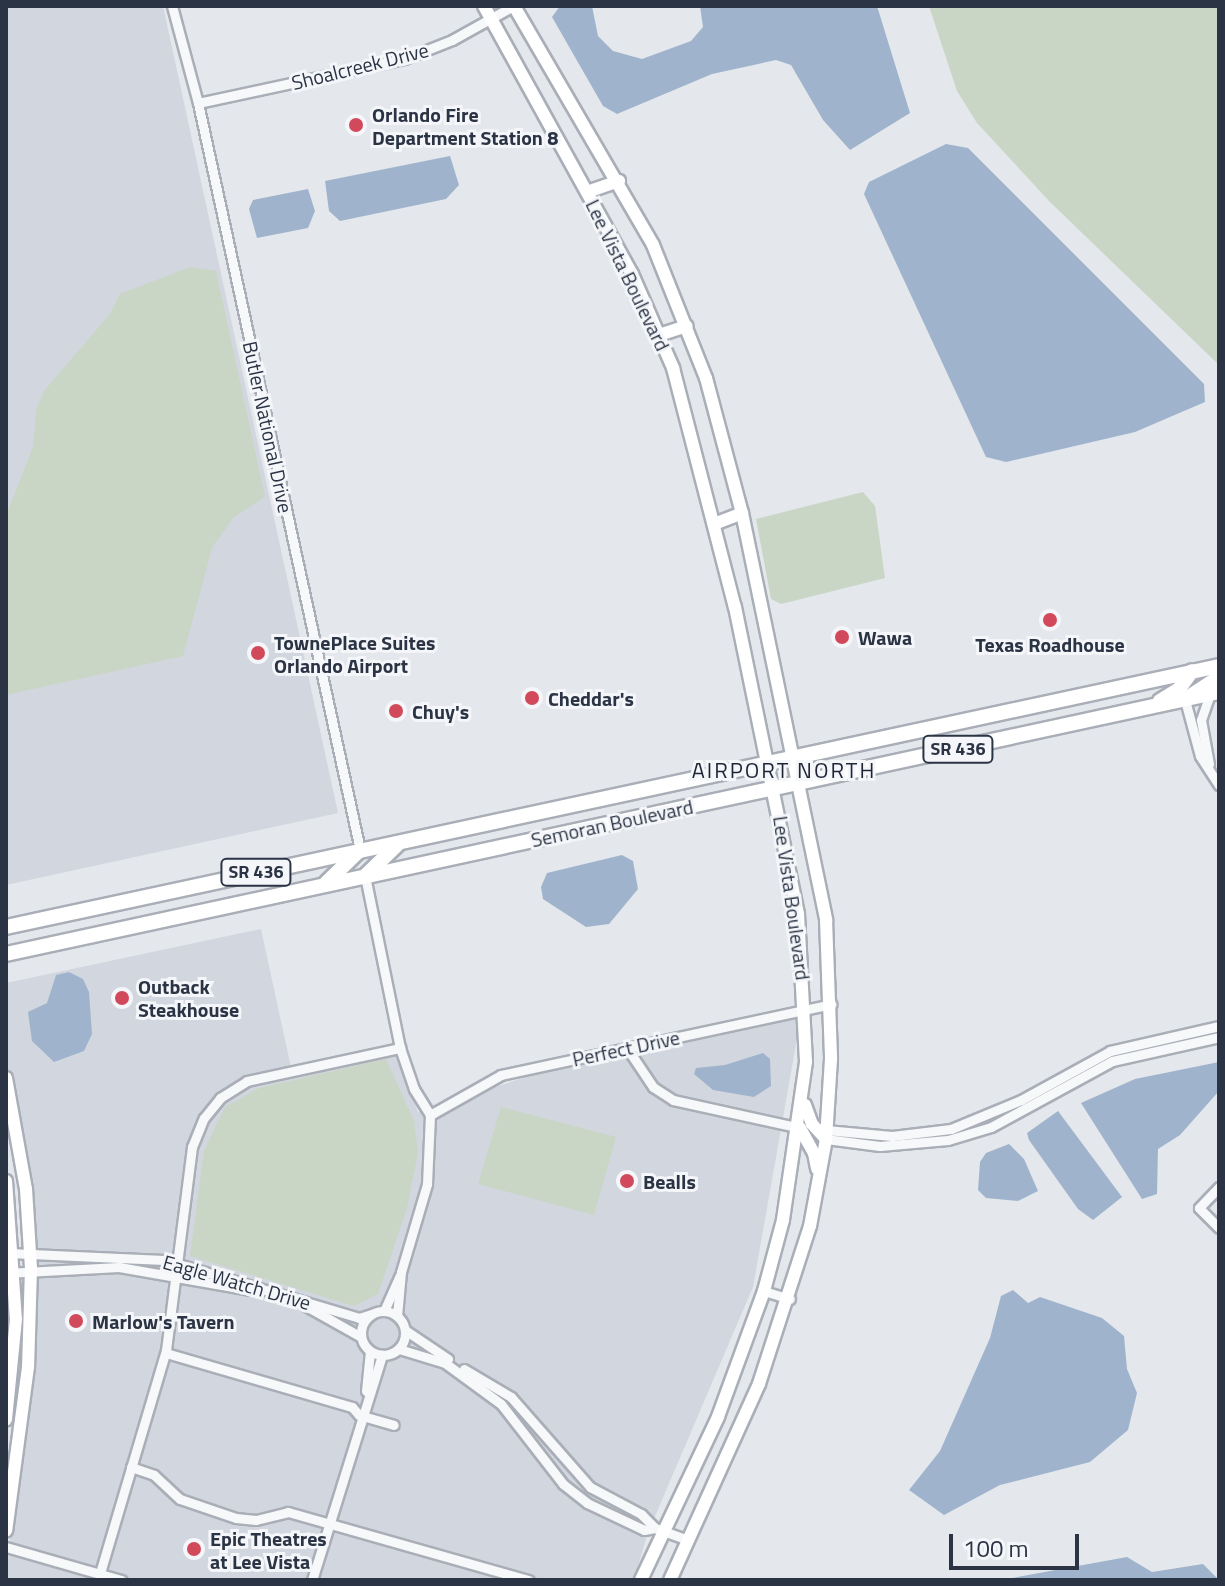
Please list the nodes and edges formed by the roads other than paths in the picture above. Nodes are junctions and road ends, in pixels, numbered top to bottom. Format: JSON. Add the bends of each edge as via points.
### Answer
{"nodes":[{"id":1,"x":172,"y":6,"type":"edge"},
{"id":2,"x":484,"y":6,"type":"edge"},
{"id":3,"x":513,"y":6,"type":"edge"},
{"id":4,"x":491,"y":19,"type":"junction"},
{"id":5,"x":198,"y":103,"type":"junction"},
{"id":6,"x":619,"y":181,"type":"junction"},
{"id":7,"x":587,"y":192,"type":"junction"},
{"id":8,"x":687,"y":326,"type":"junction"},
{"id":9,"x":659,"y":335,"type":"junction"},
{"id":10,"x":742,"y":513,"type":"junction"},
{"id":11,"x":714,"y":524,"type":"junction"},
{"id":12,"x":1219,"y":666,"type":"edge"},
{"id":13,"x":1192,"y":671,"type":"junction"},
{"id":14,"x":1219,"y":677,"type":"edge"},
{"id":15,"x":1214,"y":693,"type":"edge"},
{"id":16,"x":1185,"y":700,"type":"junction"},
{"id":17,"x":1141,"y":710,"type":"junction"},
{"id":18,"x":795,"y":756,"type":"junction"},
{"id":19,"x":768,"y":762,"type":"junction"},
{"id":20,"x":1209,"y":764,"type":"junction"},
{"id":21,"x":800,"y":783,"type":"junction"},
{"id":22,"x":1219,"y":785,"type":"edge"},
{"id":23,"x":775,"y":788,"type":"junction"},
{"id":24,"x":404,"y":840,"type":"junction"},
{"id":25,"x":360,"y":850,"type":"junction"},
{"id":26,"x":365,"y":876,"type":"junction"},
{"id":27,"x":323,"y":885,"type":"junction"},
{"id":28,"x":6,"y":927,"type":"edge"},
{"id":29,"x":6,"y":954,"type":"edge"},
{"id":30,"x":831,"y":1004,"type":"junction"},
{"id":31,"x":807,"y":1010,"type":"junction"},
{"id":32,"x":1219,"y":1026,"type":"edge"},
{"id":33,"x":1219,"y":1037,"type":"edge"},
{"id":34,"x":400,"y":1048,"type":"junction"},
{"id":35,"x":627,"y":1048,"type":"junction"},
{"id":36,"x":6,"y":1078,"type":"edge"},
{"id":37,"x":804,"y":1102,"type":"junction"},
{"id":38,"x":430,"y":1115,"type":"junction"},
{"id":39,"x":800,"y":1128,"type":"junction"},
{"id":40,"x":826,"y":1134,"type":"junction"},
{"id":41,"x":818,"y":1180,"type":"junction"},
{"id":42,"x":6,"y":1181,"type":"edge"},
{"id":43,"x":1219,"y":1187,"type":"edge"},
{"id":44,"x":1219,"y":1228,"type":"edge"},
{"id":45,"x":10,"y":1253,"type":"edge"},
{"id":46,"x":31,"y":1253,"type":"junction"},
{"id":47,"x":177,"y":1262,"type":"junction"},
{"id":48,"x":31,"y":1268,"type":"junction"},
{"id":49,"x":10,"y":1272,"type":"edge"},
{"id":50,"x":401,"y":1272,"type":"junction"},
{"id":51,"x":176,"y":1274,"type":"junction"},
{"id":52,"x":764,"y":1291,"type":"junction"},
{"id":53,"x":790,"y":1299,"type":"junction"},
{"id":54,"x":384,"y":1311,"type":"junction"},
{"id":55,"x":371,"y":1314,"type":"junction"},
{"id":56,"x":397,"y":1316,"type":"junction"},
{"id":57,"x":405,"y":1330,"type":"junction"},
{"id":58,"x":361,"y":1337,"type":"junction"},
{"id":59,"x":399,"y":1349,"type":"junction"},
{"id":60,"x":370,"y":1351,"type":"junction"},
{"id":61,"x":166,"y":1353,"type":"junction"},
{"id":62,"x":382,"y":1355,"type":"junction"},
{"id":63,"x":366,"y":1395,"type":"junction"},
{"id":64,"x":359,"y":1415,"type":"junction"},
{"id":65,"x":6,"y":1420,"type":"edge"},
{"id":66,"x":394,"y":1425,"type":"dead end"},
{"id":67,"x":131,"y":1467,"type":"junction"},
{"id":68,"x":328,"y":1523,"type":"junction"},
{"id":69,"x":658,"y":1529,"type":"junction"},
{"id":70,"x":6,"y":1531,"type":"edge"},
{"id":71,"x":686,"y":1539,"type":"junction"},
{"id":72,"x":6,"y":1547,"type":"edge"},
{"id":73,"x":100,"y":1573,"type":"junction"},
{"id":74,"x":121,"y":1580,"type":"edge"},
{"id":75,"x":312,"y":1580,"type":"edge"},
{"id":76,"x":529,"y":1580,"type":"edge"},
{"id":77,"x":641,"y":1580,"type":"edge"},
{"id":78,"x":670,"y":1580,"type":"edge"}],
"edges":[{"from":1,"to":5,"type":"street","name":"Butler National Drive"},
{"from":2,"to":4,"type":"street","name":"Lee Vista Boulevard"},
{"from":3,"to":4,"type":"street","name":"Shoalcreek Drive"},
{"from":3,"to":6,"type":"street","name":"Lee Vista Boulevard"},
{"from":4,"to":5,"type":"street","name":"Shoalcreek Drive","via":[[404,59]]},
{"from":4,"to":7,"type":"street","name":"Lee Vista Boulevard"},
{"from":5,"to":25,"type":"street","name":"Butler National Drive"},
{"from":6,"to":7,"type":"street"},
{"from":6,"to":8,"type":"street","name":"Lee Vista Boulevard"},
{"from":7,"to":9,"type":"street","name":"Lee Vista Boulevard"},
{"from":8,"to":9,"type":"street"},
{"from":8,"to":10,"type":"street","name":"Lee Vista Boulevard"},
{"from":9,"to":11,"type":"street","name":"Lee Vista Boulevard","via":[[673,368]]},
{"from":10,"to":11,"type":"street"},
{"from":10,"to":18,"type":"street","name":"Lee Vista Boulevard"},
{"from":11,"to":19,"type":"street","name":"Lee Vista Boulevard"},
{"from":12,"to":13,"type":"main road","name":"Semoran Boulevard","number":"SR 436"},
{"from":13,"to":17,"type":"main road","via":[[1179,689]]},
{"from":13,"to":18,"type":"main road","name":"Semoran Boulevard","number":"SR 436"},
{"from":14,"to":16,"type":"main road"},
{"from":15,"to":16,"type":"main road","name":"Semoran Boulevard","number":"SR 436"},
{"from":15,"to":20,"type":"street","via":[[1201,720]]},
{"from":16,"to":17,"type":"main road","name":"Semoran Boulevard","number":"SR 436"},
{"from":16,"to":20,"type":"street","via":[[1200,756]]},
{"from":17,"to":21,"type":"main road","name":"Semoran Boulevard","number":"SR 436"},
{"from":18,"to":19,"type":"main road","name":"Semoran Boulevard","number":"SR 436"},
{"from":18,"to":21,"type":"street","name":"Lee Vista Boulevard"},
{"from":19,"to":23,"type":"street","name":"Lee Vista Boulevard"},
{"from":19,"to":24,"type":"main road","name":"Semoran Boulevard","number":"SR 436"},
{"from":20,"to":22,"type":"street"},
{"from":21,"to":23,"type":"main road","name":"Semoran Boulevard","number":"SR 436"},
{"from":21,"to":30,"type":"street","name":"Lee Vista Boulevard","via":[[826,920]]},
{"from":23,"to":26,"type":"main road","name":"Semoran Boulevard","number":"SR 436"},
{"from":23,"to":31,"type":"street","name":"Lee Vista Boulevard","via":[[798,914]]},
{"from":24,"to":25,"type":"main road","name":"Semoran Boulevard","number":"SR 436"},
{"from":24,"to":26,"type":"main road"},
{"from":25,"to":27,"type":"main road"},
{"from":25,"to":28,"type":"main road","name":"Semoran Boulevard","number":"SR 436"},
{"from":26,"to":27,"type":"main road","name":"Semoran Boulevard","number":"SR 436"},
{"from":26,"to":34,"type":"street"},
{"from":27,"to":29,"type":"main road","name":"Semoran Boulevard","number":"SR 436"},
{"from":30,"to":31,"type":"street","name":"Perfect Drive"},
{"from":30,"to":40,"type":"street","name":"Lee Vista Boulevard"},
{"from":31,"to":35,"type":"street","name":"Perfect Drive"},
{"from":31,"to":37,"type":"street","name":"Lee Vista Boulevard"},
{"from":32,"to":40,"type":"street","via":[[1110,1051],[1021,1100],[951,1129],[892,1136]]},
{"from":33,"to":40,"type":"street","via":[[1112,1061],[991,1127],[948,1140],[880,1146]]},
{"from":34,"to":38,"type":"street"},
{"from":34,"to":47,"type":"street","via":[[266,1075],[220,1098],[192,1147]]},
{"from":35,"to":38,"type":"street","name":"Perfect Drive","via":[[501,1075]]},
{"from":35,"to":39,"type":"street","via":[[653,1087],[673,1100]]},
{"from":36,"to":46,"type":"street"},
{"from":37,"to":39,"type":"street","name":"Lee Vista Boulevard"},
{"from":37,"to":40,"type":"street","via":[[812,1124]]},
{"from":38,"to":50,"type":"street","via":[[427,1184]]},
{"from":39,"to":41,"type":"street","via":[[814,1153]]},
{"from":39,"to":52,"type":"street","name":"Lee Vista Boulevard"},
{"from":40,"to":41,"type":"street","name":"Lee Vista Boulevard"},
{"from":41,"to":53,"type":"street","name":"Lee Vista Boulevard"},
{"from":42,"to":45,"type":"street"},
{"from":43,"to":44,"type":"street","via":[[1199,1208]]},
{"from":45,"to":46,"type":"street","name":"Eagle Watch Drive"},
{"from":45,"to":49,"type":"street"},
{"from":46,"to":47,"type":"street","name":"Eagle Watch Drive","via":[[126,1254]]},
{"from":46,"to":48,"type":"street"},
{"from":47,"to":51,"type":"street"},
{"from":47,"to":55,"type":"street","name":"Eagle Watch Drive","via":[[359,1318]]},
{"from":48,"to":49,"type":"street","name":"Eagle Watch Drive"},
{"from":48,"to":51,"type":"street","name":"Eagle Watch Drive","via":[[119,1267]]},
{"from":48,"to":70,"type":"street","via":[[28,1367]]},
{"from":49,"to":65,"type":"street"},
{"from":50,"to":54,"type":"street"},
{"from":50,"to":56,"type":"street"},
{"from":51,"to":58,"type":"street","name":"Eagle Watch Drive","via":[[307,1306]]},
{"from":51,"to":61,"type":"street"},
{"from":52,"to":53,"type":"street"},
{"from":52,"to":69,"type":"street","name":"Lee Vista Boulevard","via":[[718,1417]]},
{"from":53,"to":71,"type":"street","name":"Lee Vista Boulevard","via":[[759,1384]]},
{"from":54,"to":55,"type":"street","name":"Eagle Watch Drive"},
{"from":54,"to":56,"type":"street"},
{"from":55,"to":58,"type":"street"},
{"from":56,"to":57,"type":"street"},
{"from":57,"to":59,"type":"street"},
{"from":57,"to":69,"type":"street","via":[[511,1397],[590,1487]]},
{"from":58,"to":60,"type":"street","name":"Eagle Watch Drive"},
{"from":59,"to":62,"type":"street"},
{"from":59,"to":69,"type":"street","via":[[445,1363],[501,1404],[563,1484],[587,1503],[644,1530]]},
{"from":60,"to":62,"type":"street"},
{"from":60,"to":63,"type":"street"},
{"from":61,"to":64,"type":"street","via":[[352,1407]]},
{"from":61,"to":67,"type":"street"},
{"from":62,"to":63,"type":"street"},
{"from":63,"to":64,"type":"street"},
{"from":64,"to":66,"type":"street"},
{"from":64,"to":68,"type":"street"},
{"from":67,"to":68,"type":"street","via":[[154,1475],[180,1499],[236,1518],[256,1520],[288,1512]]},
{"from":67,"to":73,"type":"street"},
{"from":68,"to":75,"type":"street"},
{"from":68,"to":76,"type":"street"},
{"from":69,"to":71,"type":"street"},
{"from":69,"to":77,"type":"street","name":"Lee Vista Boulevard"},
{"from":71,"to":78,"type":"street","name":"Lee Vista Boulevard"},
{"from":72,"to":73,"type":"street"},
{"from":73,"to":74,"type":"street"}]}
